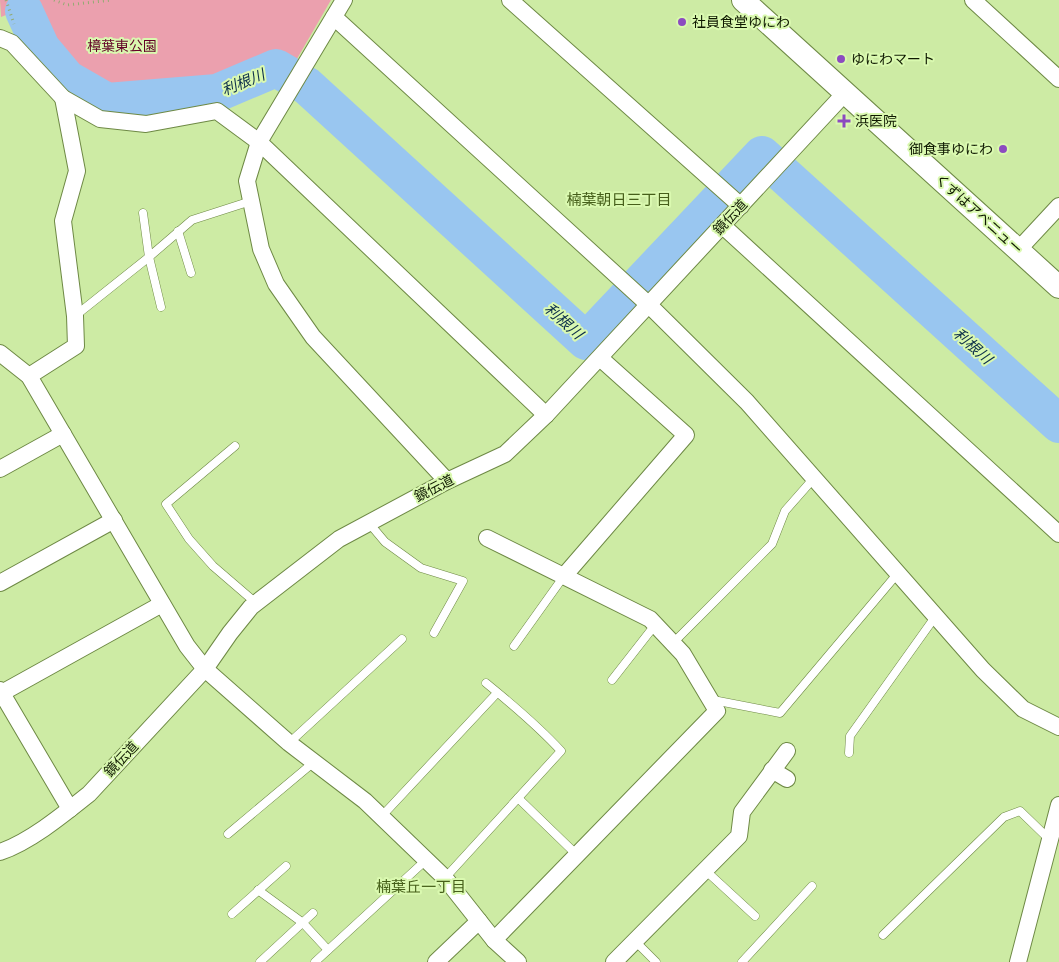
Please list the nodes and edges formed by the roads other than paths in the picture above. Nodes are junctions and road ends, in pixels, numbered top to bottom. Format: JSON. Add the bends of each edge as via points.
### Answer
{"nodes":[{"id":1,"x":344,"y":0,"type":"edge"},
{"id":2,"x":510,"y":0,"type":"edge"},
{"id":3,"x":744,"y":0,"type":"edge"},
{"id":4,"x":973,"y":0,"type":"edge"},
{"id":5,"x":334,"y":17,"type":"junction"},
{"id":6,"x":4,"y":44,"type":"edge"},
{"id":7,"x":1059,"y":79,"type":"edge"},
{"id":8,"x":846,"y":93,"type":"junction"},
{"id":9,"x":63,"y":98,"type":"junction"},
{"id":10,"x":259,"y":142,"type":"junction"},
{"id":11,"x":251,"y":201,"type":"junction"},
{"id":12,"x":741,"y":206,"type":"junction"},
{"id":13,"x":1059,"y":206,"type":"edge"},
{"id":14,"x":144,"y":213,"type":"dead end"},
{"id":15,"x":722,"y":226,"type":"junction"},
{"id":16,"x":178,"y":231,"type":"junction"},
{"id":17,"x":1018,"y":250,"type":"junction"},
{"id":18,"x":149,"y":257,"type":"junction"},
{"id":19,"x":191,"y":273,"type":"dead end"},
{"id":20,"x":1059,"y":287,"type":"edge"},
{"id":21,"x":649,"y":305,"type":"junction"},
{"id":22,"x":161,"y":307,"type":"dead end"},
{"id":23,"x":75,"y":316,"type":"junction"},
{"id":24,"x":0,"y":353,"type":"edge"},
{"id":25,"x":600,"y":358,"type":"junction"},
{"id":26,"x":29,"y":376,"type":"junction"},
{"id":27,"x":546,"y":415,"type":"junction"},
{"id":28,"x":63,"y":434,"type":"junction"},
{"id":29,"x":234,"y":446,"type":"dead end"},
{"id":30,"x":0,"y":469,"type":"edge"},
{"id":31,"x":814,"y":478,"type":"junction"},
{"id":32,"x":447,"y":481,"type":"junction"},
{"id":33,"x":114,"y":520,"type":"junction"},
{"id":34,"x":369,"y":522,"type":"junction"},
{"id":35,"x":1059,"y":534,"type":"edge"},
{"id":36,"x":487,"y":538,"type":"dead end"},
{"id":37,"x":898,"y":573,"type":"junction"},
{"id":38,"x":564,"y":576,"type":"junction"},
{"id":39,"x":0,"y":583,"type":"edge"},
{"id":40,"x":256,"y":603,"type":"junction"},
{"id":41,"x":162,"y":604,"type":"junction"},
{"id":42,"x":935,"y":616,"type":"junction"},
{"id":43,"x":655,"y":625,"type":"junction"},
{"id":44,"x":434,"y":633,"type":"dead end"},
{"id":45,"x":402,"y":639,"type":"dead end"},
{"id":46,"x":672,"y":643,"type":"junction"},
{"id":47,"x":514,"y":646,"type":"dead end"},
{"id":48,"x":205,"y":669,"type":"junction"},
{"id":49,"x":612,"y":680,"type":"dead end"},
{"id":50,"x":486,"y":683,"type":"dead end"},
{"id":51,"x":1,"y":692,"type":"edge"},
{"id":52,"x":497,"y":692,"type":"junction"},
{"id":53,"x":710,"y":700,"type":"junction"},
{"id":54,"x":1059,"y":727,"type":"edge"},
{"id":55,"x":289,"y":743,"type":"junction"},
{"id":56,"x":786,"y":751,"type":"dead end"},
{"id":57,"x":849,"y":754,"type":"dead end"},
{"id":58,"x":314,"y":762,"type":"junction"},
{"id":59,"x":772,"y":770,"type":"junction"},
{"id":60,"x":787,"y":779,"type":"dead end"},
{"id":61,"x":518,"y":798,"type":"junction"},
{"id":62,"x":1059,"y":805,"type":"edge"},
{"id":63,"x":70,"y":809,"type":"junction"},
{"id":64,"x":381,"y":817,"type":"junction"},
{"id":65,"x":228,"y":834,"type":"dead end"},
{"id":66,"x":1050,"y":840,"type":"junction"},
{"id":67,"x":0,"y":852,"type":"edge"},
{"id":68,"x":577,"y":855,"type":"junction"},
{"id":69,"x":426,"y":860,"type":"junction"},
{"id":70,"x":286,"y":866,"type":"dead end"},
{"id":71,"x":705,"y":870,"type":"junction"},
{"id":72,"x":444,"y":878,"type":"junction"},
{"id":73,"x":812,"y":886,"type":"dead end"},
{"id":74,"x":258,"y":890,"type":"junction"},
{"id":75,"x":314,"y":913,"type":"dead end"},
{"id":76,"x":232,"y":914,"type":"dead end"},
{"id":77,"x":755,"y":916,"type":"dead end"},
{"id":78,"x":479,"y":921,"type":"junction"},
{"id":79,"x":303,"y":923,"type":"junction"},
{"id":80,"x":883,"y":935,"type":"dead end"},
{"id":81,"x":494,"y":940,"type":"junction"},
{"id":82,"x":635,"y":941,"type":"junction"},
{"id":83,"x":328,"y":950,"type":"junction"},
{"id":84,"x":260,"y":962,"type":"edge"},
{"id":85,"x":315,"y":962,"type":"edge"},
{"id":86,"x":436,"y":962,"type":"edge"},
{"id":87,"x":518,"y":962,"type":"edge"},
{"id":88,"x":614,"y":962,"type":"edge"},
{"id":89,"x":656,"y":962,"type":"edge"},
{"id":90,"x":742,"y":962,"type":"edge"},
{"id":91,"x":1018,"y":962,"type":"edge"}],
"edges":[{"from":1,"to":5,"type":"street"},
{"from":2,"to":12,"type":"street"},
{"from":3,"to":8,"type":"street","name":"くずはアベニュー"},
{"from":4,"to":7,"type":"street"},
{"from":5,"to":10,"type":"street"},
{"from":5,"to":21,"type":"street"},
{"from":6,"to":9,"type":"street"},
{"from":8,"to":12,"type":"street","name":"鏡伝道"},
{"from":8,"to":17,"type":"street","name":"くずはアベニュー"},
{"from":9,"to":10,"type":"street","via":[[100,119],[146,124],[216,111]]},
{"from":9,"to":23,"type":"street","via":[[78,171],[63,221]]},
{"from":10,"to":11,"type":"street","via":[[247,181]]},
{"from":10,"to":27,"type":"street"},
{"from":11,"to":16,"type":"lane","via":[[192,220]]},
{"from":11,"to":32,"type":"street","via":[[261,249],[276,284],[313,337]]},
{"from":12,"to":15,"type":"street","name":"鏡伝道"},
{"from":13,"to":17,"type":"street"},
{"from":14,"to":18,"type":"lane"},
{"from":15,"to":21,"type":"street","name":"鏡伝道"},
{"from":15,"to":35,"type":"street"},
{"from":16,"to":18,"type":"lane"},
{"from":16,"to":19,"type":"lane"},
{"from":17,"to":20,"type":"street","name":"くずはアベニュー"},
{"from":18,"to":22,"type":"lane"},
{"from":18,"to":23,"type":"lane"},
{"from":21,"to":25,"type":"street","name":"鏡伝道"},
{"from":21,"to":31,"type":"street","via":[[747,402]]},
{"from":23,"to":26,"type":"street","via":[[76,346]]},
{"from":24,"to":26,"type":"street"},
{"from":25,"to":27,"type":"street","name":"鏡伝道"},
{"from":25,"to":38,"type":"street","via":[[686,436]]},
{"from":26,"to":28,"type":"street"},
{"from":27,"to":32,"type":"street","name":"鏡伝道","via":[[505,454]]},
{"from":28,"to":30,"type":"street"},
{"from":28,"to":33,"type":"street"},
{"from":29,"to":40,"type":"lane","via":[[166,504],[189,539],[213,566]]},
{"from":31,"to":37,"type":"street"},
{"from":31,"to":46,"type":"lane","via":[[785,511],[772,544]]},
{"from":32,"to":34,"type":"street","name":"鏡伝道"},
{"from":33,"to":39,"type":"street"},
{"from":33,"to":41,"type":"street"},
{"from":34,"to":40,"type":"street","name":"鏡伝道","via":[[339,539]]},
{"from":34,"to":44,"type":"lane","via":[[385,542],[421,568],[463,581]]},
{"from":36,"to":38,"type":"street"},
{"from":37,"to":42,"type":"street"},
{"from":37,"to":53,"type":"lane","via":[[780,713]]},
{"from":38,"to":43,"type":"street","via":[[650,619]]},
{"from":38,"to":47,"type":"lane"},
{"from":40,"to":48,"type":"street","name":"鏡伝道"},
{"from":41,"to":48,"type":"street"},
{"from":41,"to":51,"type":"street"},
{"from":42,"to":54,"type":"street","via":[[1023,709]]},
{"from":42,"to":57,"type":"lane","via":[[850,736]]},
{"from":43,"to":46,"type":"street"},
{"from":43,"to":49,"type":"lane"},
{"from":45,"to":55,"type":"lane"},
{"from":46,"to":53,"type":"street","via":[[683,654]]},
{"from":48,"to":55,"type":"street"},
{"from":48,"to":63,"type":"street","name":"鏡伝道","via":[[89,794]]},
{"from":50,"to":52,"type":"lane"},
{"from":51,"to":63,"type":"street"},
{"from":52,"to":61,"type":"lane","via":[[561,751]]},
{"from":52,"to":64,"type":"lane"},
{"from":53,"to":68,"type":"street","via":[[717,710]]},
{"from":55,"to":58,"type":"street"},
{"from":56,"to":59,"type":"street"},
{"from":58,"to":64,"type":"street"},
{"from":58,"to":65,"type":"lane"},
{"from":59,"to":60,"type":"street"},
{"from":59,"to":71,"type":"street","via":[[742,812],[739,836]]},
{"from":61,"to":68,"type":"lane"},
{"from":61,"to":72,"type":"lane"},
{"from":62,"to":66,"type":"street"},
{"from":63,"to":67,"type":"street","name":"鏡伝道","via":[[15,847]]},
{"from":64,"to":69,"type":"street"},
{"from":66,"to":80,"type":"lane","via":[[1020,810],[1004,818]]},
{"from":66,"to":91,"type":"street"},
{"from":68,"to":81,"type":"street"},
{"from":69,"to":72,"type":"street"},
{"from":69,"to":83,"type":"lane"},
{"from":70,"to":74,"type":"lane"},
{"from":71,"to":77,"type":"lane"},
{"from":71,"to":82,"type":"street"},
{"from":72,"to":78,"type":"street"},
{"from":73,"to":90,"type":"lane"},
{"from":74,"to":76,"type":"lane"},
{"from":74,"to":79,"type":"lane"},
{"from":75,"to":79,"type":"lane"},
{"from":78,"to":81,"type":"street"},
{"from":78,"to":86,"type":"street"},
{"from":79,"to":83,"type":"lane"},
{"from":79,"to":84,"type":"lane"},
{"from":81,"to":87,"type":"street"},
{"from":82,"to":88,"type":"street"},
{"from":82,"to":89,"type":"lane"},
{"from":83,"to":85,"type":"lane"}]}
